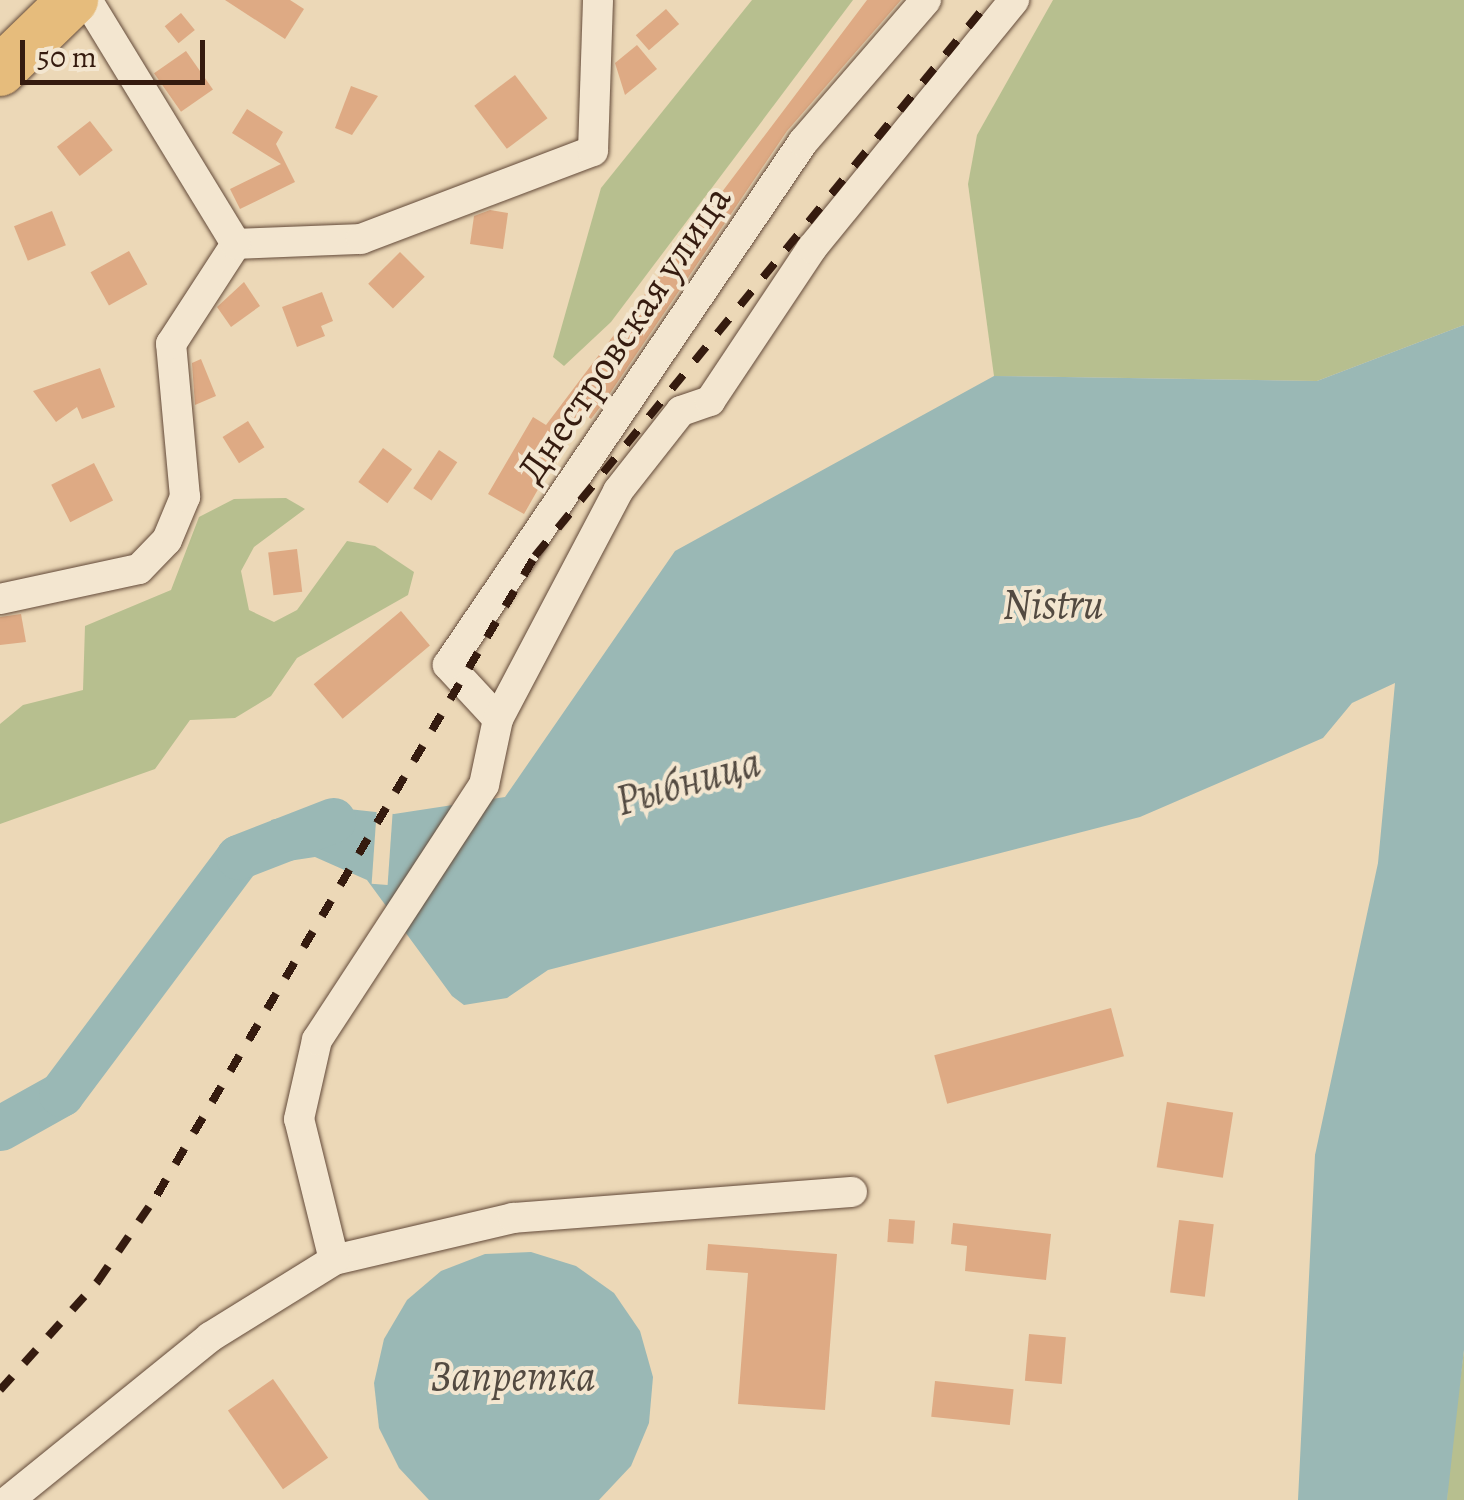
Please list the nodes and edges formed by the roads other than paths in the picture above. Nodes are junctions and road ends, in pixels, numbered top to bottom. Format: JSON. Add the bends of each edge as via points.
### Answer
{"nodes":[{"id":1,"x":73,"y":0,"type":"edge"},
{"id":2,"x":87,"y":0,"type":"edge"},
{"id":3,"x":598,"y":0,"type":"edge"},
{"id":4,"x":926,"y":0,"type":"edge"},
{"id":5,"x":1014,"y":0,"type":"edge"},
{"id":6,"x":0,"y":70,"type":"edge"},
{"id":7,"x":236,"y":244,"type":"junction"},
{"id":8,"x":0,"y":600,"type":"edge"},
{"id":9,"x":498,"y":719,"type":"junction"},
{"id":10,"x":852,"y":1192,"type":"dead end"},
{"id":11,"x":334,"y":1260,"type":"junction"},
{"id":12,"x":9,"y":1500,"type":"edge"}],
"edges":[{"from":1,"to":6,"type":"highway"},
{"from":2,"to":7,"type":"street"},
{"from":3,"to":7,"type":"street","via":[[593,151],[362,239]]},
{"from":4,"to":9,"type":"street","name":"Днестровская улица","via":[[804,142],[448,665]]},
{"from":5,"to":9,"type":"street","name":"Днестровская улица","via":[[812,248],[710,401],[681,412],[618,491]]},
{"from":7,"to":8,"type":"street","via":[[171,344],[184,497],[167,540],[139,569]]},
{"from":9,"to":11,"type":"street","name":"Днестровская улица","via":[[484,785],[391,938],[317,1040],[303,1086],[299,1119]]},
{"from":10,"to":11,"type":"street","via":[[513,1218]]},
{"from":11,"to":12,"type":"street","via":[[210,1337]]}]}
